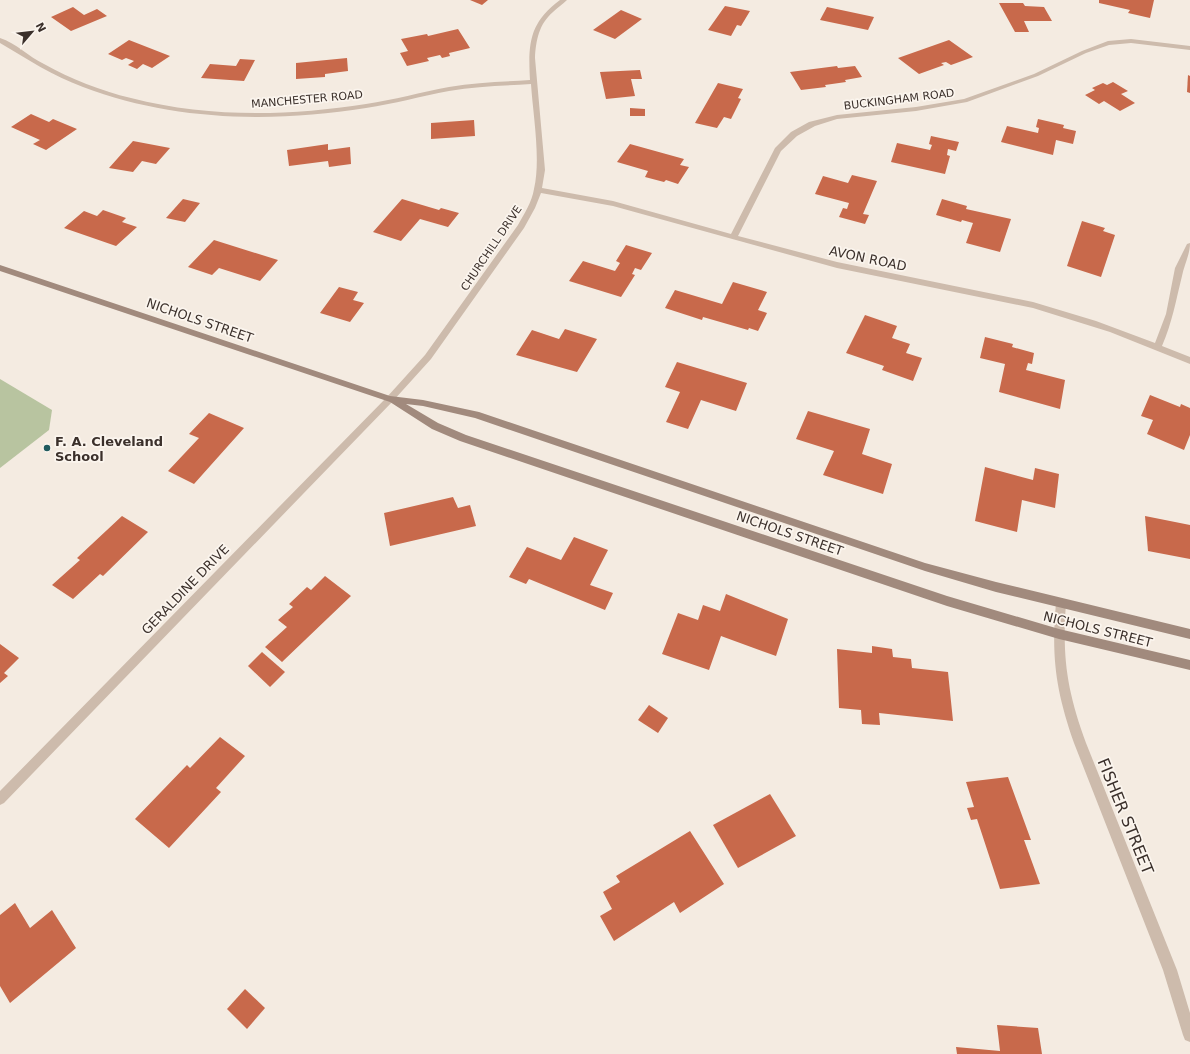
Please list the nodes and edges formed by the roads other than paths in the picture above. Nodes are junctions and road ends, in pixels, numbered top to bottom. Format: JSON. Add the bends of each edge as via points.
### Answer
{"nodes":[{"id":1,"x":564,"y":0,"type":"edge"},
{"id":2,"x":0,"y":40,"type":"edge"},
{"id":3,"x":1190,"y":48,"type":"edge"},
{"id":4,"x":534,"y":82,"type":"junction"},
{"id":5,"x":538,"y":190,"type":"junction"},
{"id":6,"x":733,"y":237,"type":"junction"},
{"id":7,"x":1190,"y":246,"type":"edge"},
{"id":8,"x":0,"y":268,"type":"edge"},
{"id":9,"x":1157,"y":347,"type":"junction"},
{"id":10,"x":1190,"y":361,"type":"edge"},
{"id":11,"x":390,"y":400,"type":"junction"},
{"id":12,"x":1061,"y":603,"type":"junction"},
{"id":13,"x":1059,"y":634,"type":"junction"},
{"id":14,"x":1190,"y":634,"type":"edge"},
{"id":15,"x":1190,"y":665,"type":"edge"},
{"id":16,"x":0,"y":799,"type":"edge"},
{"id":17,"x":1190,"y":1035,"type":"edge"}],
"edges":[{"from":1,"to":4,"type":"street","name":"CHURCHILL DRIVE","via":[[552,8],[535,31],[532,58]]},
{"from":2,"to":4,"type":"street","name":"MANCHESTER ROAD","via":[[51,71],[85,86],[146,104],[209,114],[249,115],[327,110],[365,106],[450,89]]},
{"from":3,"to":6,"type":"street","name":"BUCKINGHAM ROAD","via":[[1131,41],[1108,44],[966,102],[837,117],[812,124],[794,134],[778,150]]},
{"from":4,"to":5,"type":"street","name":"CHURCHILL DRIVE","via":[[542,170]]},
{"from":5,"to":6,"type":"street","name":"AVON ROAD","via":[[584,196]]},
{"from":5,"to":11,"type":"street","name":"CHURCHILL DRIVE","via":[[522,226],[428,357]]},
{"from":6,"to":9,"type":"street","name":"AVON ROAD","via":[[837,265],[1032,305],[1072,316]]},
{"from":7,"to":9,"type":"street","via":[[1176,280],[1166,329]]},
{"from":8,"to":11,"type":"main road","name":"NICHOLS STREET"},
{"from":9,"to":10,"type":"street","name":"AVON ROAD"},
{"from":11,"to":12,"type":"main road","name":"NICHOLS STREET","via":[[423,403],[476,416],[925,567]]},
{"from":11,"to":13,"type":"main road","name":"NICHOLS STREET","via":[[435,426],[464,438],[946,600]]},
{"from":11,"to":16,"type":"street","name":"GERALDINE DRIVE"},
{"from":12,"to":13,"type":"street","name":"FISHER STREET"},
{"from":12,"to":14,"type":"main road","name":"NICHOLS STREET"},
{"from":13,"to":15,"type":"main road","name":"NICHOLS STREET"},
{"from":13,"to":17,"type":"street","name":"FISHER STREET","via":[[1061,675],[1068,708],[1170,970]]}]}
